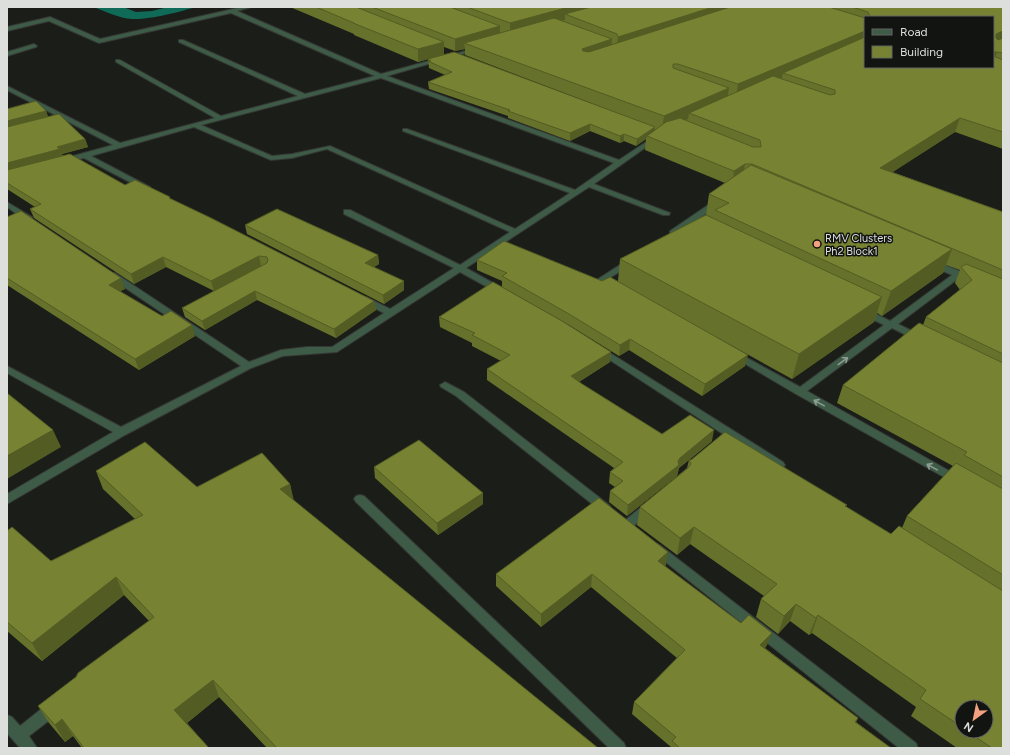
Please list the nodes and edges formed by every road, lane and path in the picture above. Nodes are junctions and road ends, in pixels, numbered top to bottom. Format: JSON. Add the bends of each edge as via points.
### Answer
{"nodes":[{"id":1,"x":249,"y":7,"type":"edge"},
{"id":2,"x":232,"y":11,"type":"junction"},
{"id":3,"x":7,"y":29,"type":"edge"},
{"id":4,"x":181,"y":41,"type":"dead end"},
{"id":5,"x":34,"y":46,"type":"dead end"},
{"id":6,"x":482,"y":47,"type":"edge"},
{"id":7,"x":441,"y":49,"type":"edge"},
{"id":8,"x":7,"y":54,"type":"edge"},
{"id":9,"x":455,"y":55,"type":"junction"},
{"id":10,"x":463,"y":58,"type":"edge"},
{"id":11,"x":118,"y":61,"type":"dead end"},
{"id":12,"x":381,"y":76,"type":"junction"},
{"id":13,"x":7,"y":88,"type":"edge"},
{"id":14,"x":18,"y":94,"type":"junction"},
{"id":15,"x":304,"y":96,"type":"junction"},
{"id":16,"x":7,"y":97,"type":"edge"},
{"id":17,"x":66,"y":118,"type":"junction"},
{"id":18,"x":220,"y":118,"type":"junction"},
{"id":19,"x":58,"y":120,"type":"edge"},
{"id":20,"x":195,"y":125,"type":"junction"},
{"id":21,"x":405,"y":130,"type":"dead end"},
{"id":22,"x":655,"y":131,"type":"edge"},
{"id":23,"x":119,"y":145,"type":"junction"},
{"id":24,"x":86,"y":156,"type":"junction"},
{"id":25,"x":620,"y":163,"type":"junction"},
{"id":26,"x":55,"y":164,"type":"edge"},
{"id":27,"x":588,"y":185,"type":"junction"},
{"id":28,"x":156,"y":192,"type":"edge"},
{"id":29,"x":576,"y":193,"type":"junction"},
{"id":30,"x":721,"y":200,"type":"edge"},
{"id":31,"x":7,"y":204,"type":"edge"},
{"id":32,"x":347,"y":212,"type":"dead end"},
{"id":33,"x":666,"y":213,"type":"dead end"},
{"id":34,"x":39,"y":226,"type":"edge"},
{"id":35,"x":516,"y":232,"type":"junction"},
{"id":36,"x":666,"y":238,"type":"edge"},
{"id":37,"x":922,"y":258,"type":"edge"},
{"id":38,"x":634,"y":259,"type":"edge"},
{"id":39,"x":460,"y":268,"type":"junction"},
{"id":40,"x":104,"y":269,"type":"edge"},
{"id":41,"x":959,"y":274,"type":"junction"},
{"id":42,"x":978,"y":283,"type":"edge"},
{"id":43,"x":622,"y":291,"type":"edge"},
{"id":44,"x":355,"y":295,"type":"edge"},
{"id":45,"x":512,"y":298,"type":"edge"},
{"id":46,"x":857,"y":308,"type":"edge"},
{"id":47,"x":390,"y":313,"type":"junction"},
{"id":48,"x":892,"y":325,"type":"junction"},
{"id":49,"x":927,"y":342,"type":"edge"},
{"id":50,"x":591,"y":344,"type":"edge"},
{"id":51,"x":725,"y":349,"type":"edge"},
{"id":52,"x":248,"y":366,"type":"junction"},
{"id":53,"x":7,"y":369,"type":"edge"},
{"id":54,"x":444,"y":385,"type":"dead end"},
{"id":55,"x":800,"y":392,"type":"junction"},
{"id":56,"x":121,"y":432,"type":"junction"},
{"id":57,"x":790,"y":472,"type":"edge"},
{"id":58,"x":969,"y":487,"type":"edge"},
{"id":59,"x":360,"y":498,"type":"dead end"},
{"id":60,"x":7,"y":500,"type":"edge"},
{"id":61,"x":656,"y":501,"type":"edge"},
{"id":62,"x":627,"y":526,"type":"junction"},
{"id":63,"x":68,"y":697,"type":"edge"},
{"id":64,"x":7,"y":722,"type":"edge"},
{"id":65,"x":19,"y":735,"type":"junction"},
{"id":66,"x":30,"y":748,"type":"edge"},
{"id":67,"x":619,"y":748,"type":"edge"},
{"id":68,"x":912,"y":748,"type":"edge"}],
"edges":[{"from":1,"to":2,"type":"street"},
{"from":2,"to":3,"type":"street","via":[[99,41],[50,19]]},
{"from":2,"to":12,"type":"street"},
{"from":4,"to":15,"type":"street"},
{"from":5,"to":8,"type":"street"},
{"from":6,"to":9,"type":"street"},
{"from":7,"to":9,"type":"street"},
{"from":9,"to":10,"type":"street"},
{"from":9,"to":12,"type":"street"},
{"from":11,"to":18,"type":"street"},
{"from":12,"to":15,"type":"street"},
{"from":12,"to":25,"type":"street"},
{"from":13,"to":14,"type":"street"},
{"from":14,"to":16,"type":"street"},
{"from":14,"to":17,"type":"street"},
{"from":15,"to":18,"type":"street"},
{"from":17,"to":19,"type":"street"},
{"from":17,"to":23,"type":"street"},
{"from":18,"to":20,"type":"street"},
{"from":20,"to":23,"type":"street"},
{"from":20,"to":35,"type":"street","via":[[271,158],[292,156],[328,147]]},
{"from":21,"to":29,"type":"street"},
{"from":22,"to":25,"type":"street","via":[[662,134]]},
{"from":23,"to":24,"type":"street"},
{"from":24,"to":26,"type":"street"},
{"from":24,"to":28,"type":"street"},
{"from":25,"to":27,"type":"street"},
{"from":27,"to":29,"type":"street"},
{"from":27,"to":33,"type":"street"},
{"from":29,"to":35,"type":"street"},
{"from":30,"to":36,"type":"street","via":[[688,227]]},
{"from":31,"to":34,"type":"street"},
{"from":32,"to":39,"type":"street"},
{"from":35,"to":39,"type":"street"},
{"from":37,"to":41,"type":"street"},
{"from":38,"to":43,"type":"street","via":[[602,279]]},
{"from":39,"to":45,"type":"street"},
{"from":39,"to":47,"type":"street"},
{"from":40,"to":52,"type":"street","via":[[178,315]]},
{"from":41,"to":42,"type":"street"},
{"from":41,"to":48,"type":"street"},
{"from":44,"to":47,"type":"street"},
{"from":46,"to":48,"type":"street"},
{"from":47,"to":52,"type":"street","via":[[334,350],[281,353]]},
{"from":48,"to":49,"type":"street"},
{"from":55,"to":48,"type":"street","one_way":true},
{"from":50,"to":57,"type":"street","via":[[727,436]]},
{"from":51,"to":55,"type":"street"},
{"from":52,"to":56,"type":"street"},
{"from":53,"to":56,"type":"street"},
{"from":54,"to":62,"type":"street","via":[[460,394]]},
{"from":58,"to":55,"type":"street","one_way":true},
{"from":56,"to":60,"type":"street"},
{"from":59,"to":67,"type":"street"},
{"from":61,"to":62,"type":"street"},
{"from":62,"to":68,"type":"street"},
{"from":63,"to":65,"type":"street"},
{"from":64,"to":65,"type":"street"},
{"from":65,"to":66,"type":"street"}]}
